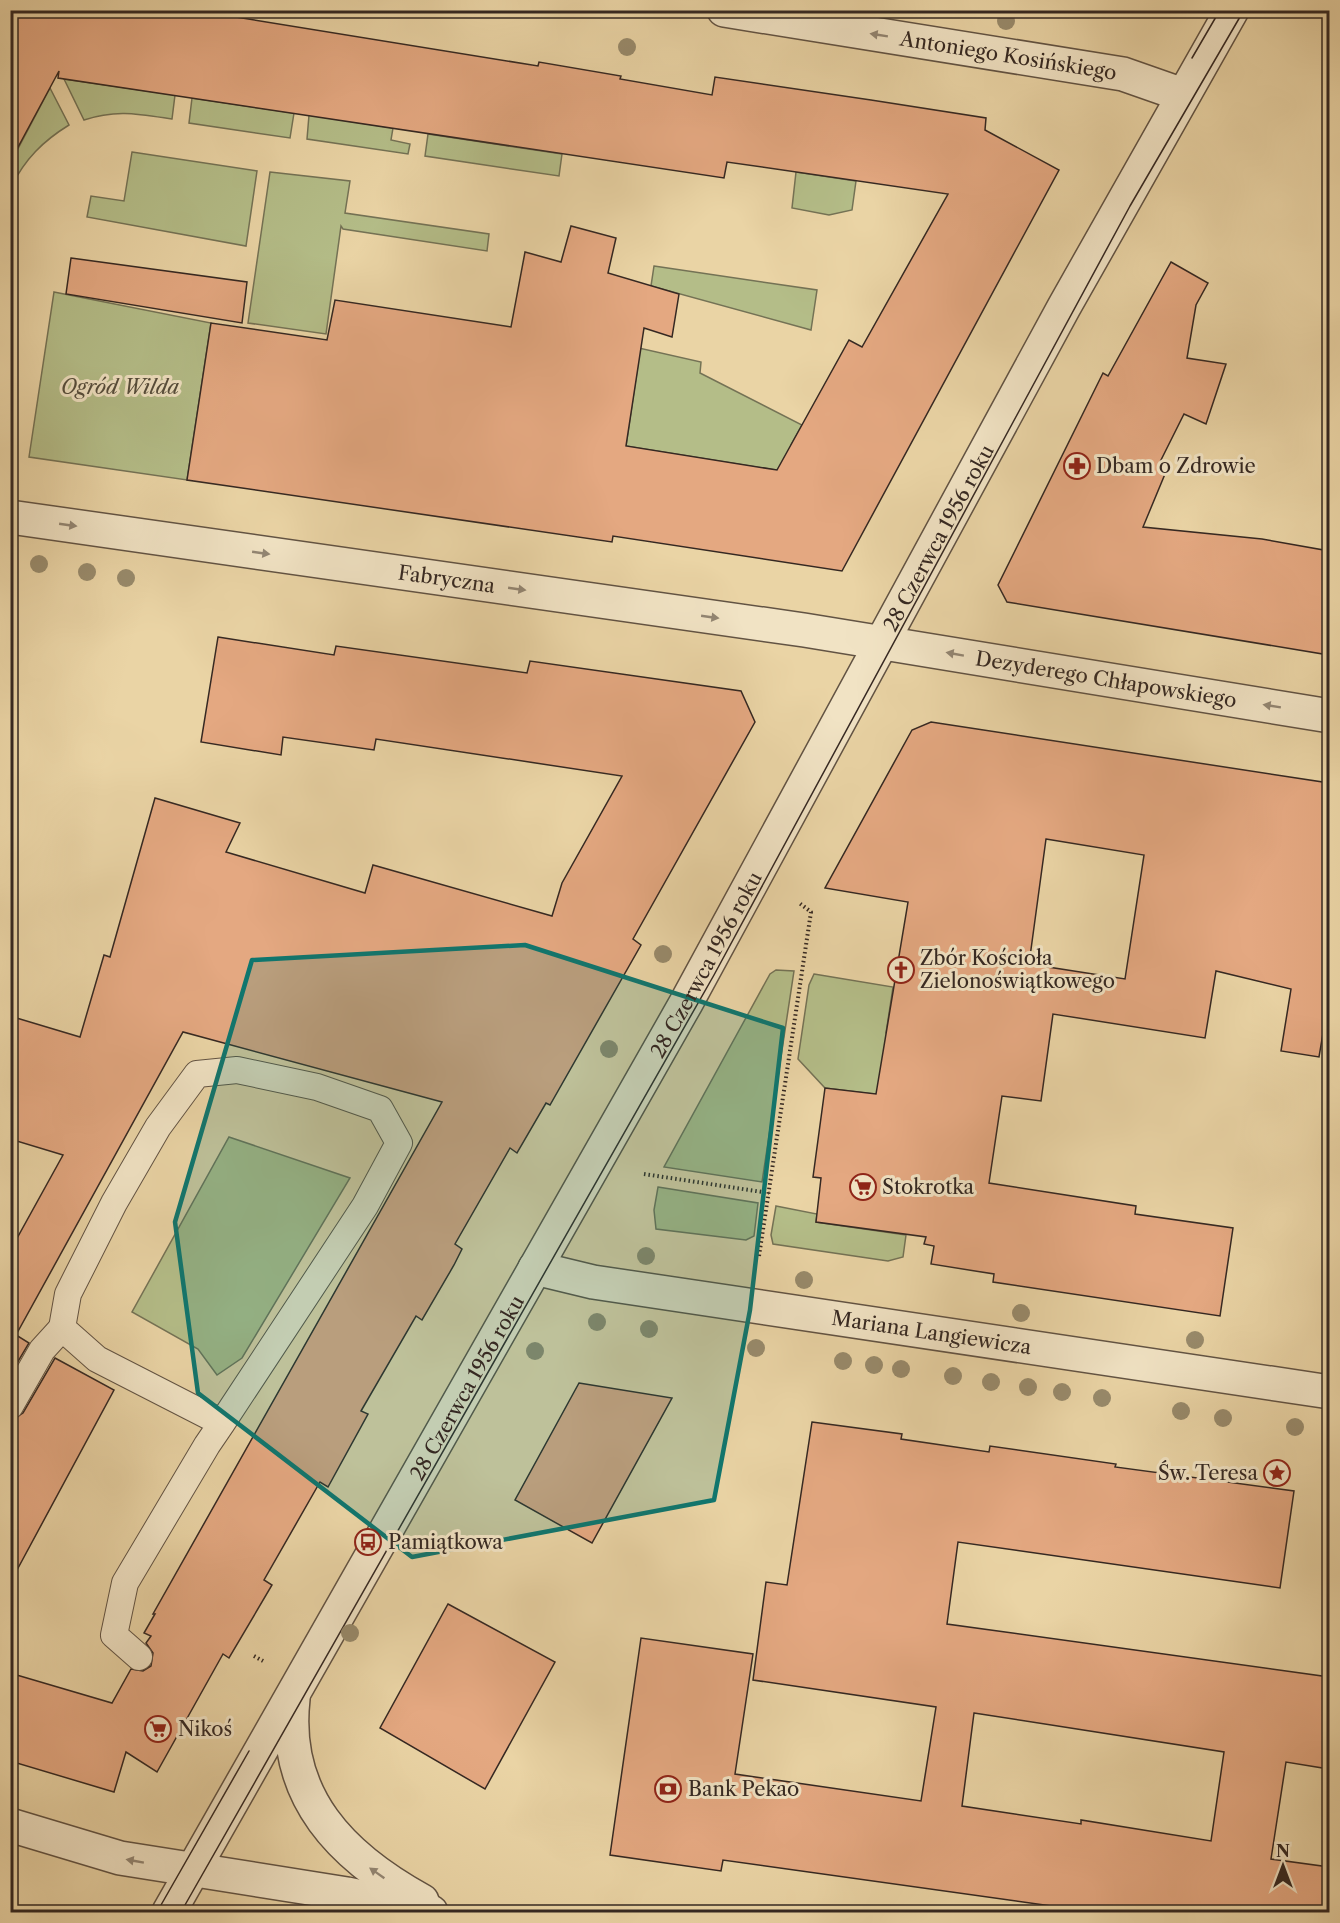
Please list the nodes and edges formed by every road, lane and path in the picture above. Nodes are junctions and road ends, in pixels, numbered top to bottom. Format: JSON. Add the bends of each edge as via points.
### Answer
{"nodes":[{"id":1,"x":724,"y":10,"type":"edge"},
{"id":2,"x":1232,"y":10,"type":"edge"},
{"id":3,"x":1183,"y":95,"type":"junction"},
{"id":4,"x":10,"y":517,"type":"edge"},
{"id":5,"x":884,"y":643,"type":"junction"},
{"id":6,"x":1329,"y":716,"type":"edge"},
{"id":7,"x":798,"y":902,"type":"dead end"},
{"id":8,"x":645,"y":1174,"type":"dead end"},
{"id":9,"x":769,"y":1193,"type":"junction"},
{"id":10,"x":759,"y":1256,"type":"dead end"},
{"id":11,"x":536,"y":1268,"type":"junction"},
{"id":12,"x":62,"y":1328,"type":"junction"},
{"id":13,"x":1329,"y":1392,"type":"edge"},
{"id":14,"x":10,"y":1406,"type":"edge"},
{"id":15,"x":222,"y":1423,"type":"junction"},
{"id":16,"x":139,"y":1657,"type":"dead end"},
{"id":17,"x":294,"y":1695,"type":"junction"},
{"id":18,"x":10,"y":1825,"type":"edge"},
{"id":19,"x":193,"y":1870,"type":"junction"},
{"id":20,"x":685,"y":1906,"type":"dead end"},
{"id":21,"x":169,"y":1912,"type":"edge"},
{"id":22,"x":431,"y":1912,"type":"edge"},
{"id":23,"x":446,"y":1912,"type":"edge"},
{"id":24,"x":684,"y":1912,"type":"edge"}],
"edges":[{"from":3,"to":1,"type":"street","name":"Antoniego Kosińskiego","one_way":true,"via":[[1123,74]]},
{"from":2,"to":3,"type":"street","name":"28 Czerwca 1956 roku"},
{"from":3,"to":5,"type":"street","name":"28 Czerwca 1956 roku"},
{"from":4,"to":5,"type":"street","name":"Fabryczna","one_way":true},
{"from":6,"to":5,"type":"street","name":"Dezyderego Chłapowskiego","one_way":true},
{"from":5,"to":11,"type":"street","name":"28 Czerwca 1956 roku"},
{"from":7,"to":9,"type":"path","via":[[812,912]]},
{"from":8,"to":9,"type":"path"},
{"from":9,"to":10,"type":"path"},
{"from":11,"to":13,"type":"street","name":"Mariana Langiewicza","via":[[593,1282]]},
{"from":11,"to":17,"type":"street","name":"28 Czerwca 1956 roku"},
{"from":12,"to":14,"type":"lane","via":[[42,1350]]},
{"from":12,"to":15,"type":"lane","via":[[97,1359]]},
{"from":12,"to":15,"type":"lane","via":[[68,1294],[114,1203],[158,1127],[197,1074],[237,1070],[317,1087],[380,1109],[399,1143],[364,1206]]},
{"from":15,"to":16,"type":"lane","via":[[125,1583],[114,1635]]},
{"from":17,"to":19,"type":"street","name":"28 Czerwca 1956 roku"},
{"from":23,"to":17,"type":"street","one_way":true,"via":[[360,1861],[334,1835],[311,1803],[296,1769],[291,1743]]},
{"from":19,"to":18,"type":"street","one_way":true,"via":[[120,1858]]},
{"from":19,"to":21,"type":"street","name":"28 Czerwca 1956 roku"},
{"from":19,"to":22,"type":"street","via":[[347,1894]]},
{"from":20,"to":24,"type":"path"}]}
